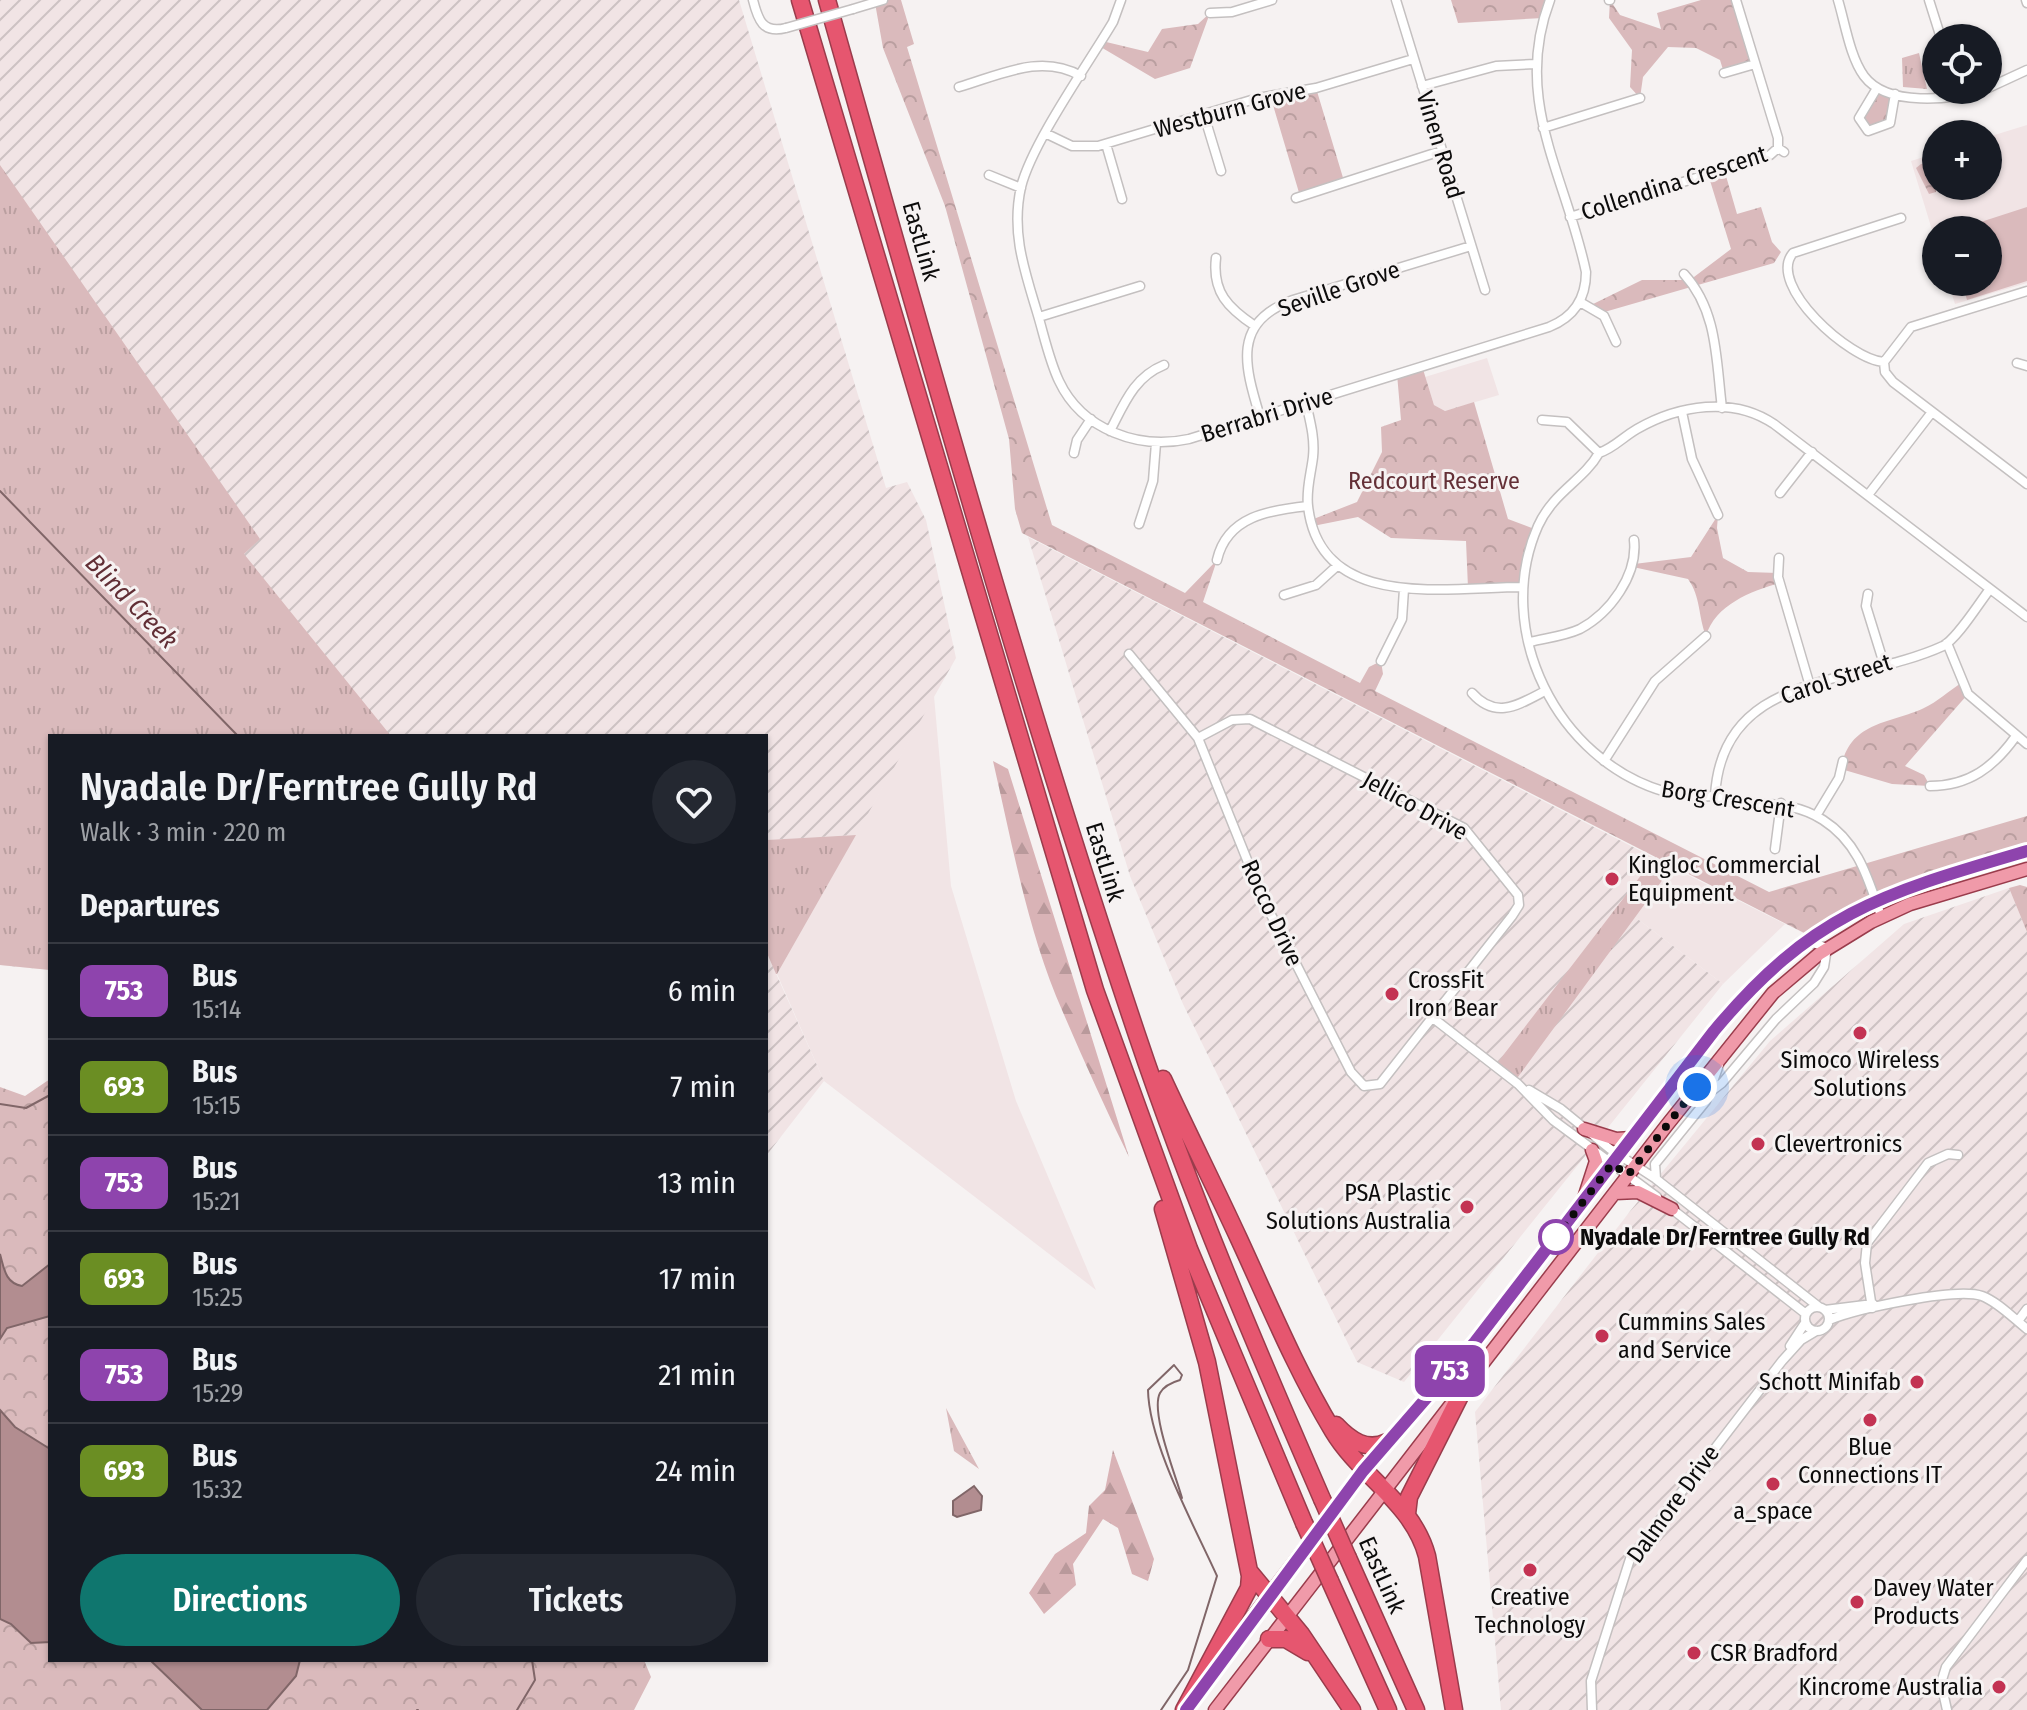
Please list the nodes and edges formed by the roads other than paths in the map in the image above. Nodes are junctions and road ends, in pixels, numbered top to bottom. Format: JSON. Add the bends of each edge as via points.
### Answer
{"nodes":[{"id":1,"x":753,"y":0,"type":"edge"},
{"id":2,"x":800,"y":0,"type":"edge"},
{"id":3,"x":827,"y":0,"type":"edge"},
{"id":4,"x":1121,"y":0,"type":"edge"},
{"id":5,"x":1272,"y":0,"type":"edge"},
{"id":6,"x":1396,"y":0,"type":"edge"},
{"id":7,"x":1550,"y":0,"type":"edge"},
{"id":8,"x":1736,"y":0,"type":"edge"},
{"id":9,"x":1838,"y":0,"type":"edge"},
{"id":10,"x":1929,"y":0,"type":"edge"},
{"id":11,"x":880,"y":1,"type":"edge"},
{"id":12,"x":1210,"y":13,"type":"dead end"},
{"id":13,"x":1937,"y":24,"type":"edge"},
{"id":14,"x":1413,"y":59,"type":"junction"},
{"id":15,"x":1535,"y":64,"type":"junction"},
{"id":16,"x":1755,"y":64,"type":"junction"},
{"id":17,"x":2027,"y":71,"type":"edge"},
{"id":18,"x":1724,"y":73,"type":"dead end"},
{"id":19,"x":1081,"y":76,"type":"junction"},
{"id":20,"x":2002,"y":82,"type":"edge"},
{"id":21,"x":1422,"y":86,"type":"junction"},
{"id":22,"x":959,"y":87,"type":"dead end"},
{"id":23,"x":1877,"y":88,"type":"junction"},
{"id":24,"x":1895,"y":94,"type":"junction"},
{"id":25,"x":1922,"y":94,"type":"edge"},
{"id":26,"x":1640,"y":98,"type":"dead end"},
{"id":27,"x":1204,"y":115,"type":"junction"},
{"id":28,"x":1543,"y":128,"type":"junction"},
{"id":29,"x":1047,"y":134,"type":"junction"},
{"id":30,"x":1106,"y":144,"type":"junction"},
{"id":31,"x":1441,"y":151,"type":"junction"},
{"id":32,"x":1221,"y":171,"type":"dead end"},
{"id":33,"x":989,"y":175,"type":"dead end"},
{"id":34,"x":1021,"y":188,"type":"junction"},
{"id":35,"x":1296,"y":198,"type":"dead end"},
{"id":36,"x":1122,"y":199,"type":"dead end"},
{"id":37,"x":1570,"y":217,"type":"junction"},
{"id":38,"x":1901,"y":218,"type":"dead end"},
{"id":39,"x":1471,"y":246,"type":"junction"},
{"id":40,"x":1216,"y":258,"type":"dead end"},
{"id":41,"x":1684,"y":274,"type":"dead end"},
{"id":42,"x":1140,"y":286,"type":"dead end"},
{"id":43,"x":1485,"y":290,"type":"dead end"},
{"id":44,"x":2027,"y":291,"type":"edge"},
{"id":45,"x":1580,"y":302,"type":"junction"},
{"id":46,"x":1039,"y":317,"type":"junction"},
{"id":47,"x":1255,"y":326,"type":"junction"},
{"id":48,"x":1616,"y":342,"type":"dead end"},
{"id":49,"x":1884,"y":362,"type":"junction"},
{"id":50,"x":2017,"y":363,"type":"dead end"},
{"id":51,"x":1164,"y":365,"type":"dead end"},
{"id":52,"x":2027,"y":366,"type":"edge"},
{"id":53,"x":1306,"y":403,"type":"junction"},
{"id":54,"x":1722,"y":406,"type":"junction"},
{"id":55,"x":1682,"y":412,"type":"junction"},
{"id":56,"x":1932,"y":412,"type":"junction"},
{"id":57,"x":1260,"y":417,"type":"junction"},
{"id":58,"x":1091,"y":419,"type":"junction"},
{"id":59,"x":1542,"y":420,"type":"dead end"},
{"id":60,"x":1110,"y":431,"type":"junction"},
{"id":61,"x":1156,"y":443,"type":"junction"},
{"id":62,"x":1812,"y":452,"type":"junction"},
{"id":63,"x":1074,"y":453,"type":"dead end"},
{"id":64,"x":1599,"y":453,"type":"junction"},
{"id":65,"x":2027,"y":484,"type":"edge"},
{"id":66,"x":1780,"y":493,"type":"dead end"},
{"id":67,"x":1868,"y":495,"type":"junction"},
{"id":68,"x":1308,"y":506,"type":"junction"},
{"id":69,"x":1718,"y":515,"type":"dead end"},
{"id":70,"x":1139,"y":524,"type":"dead end"},
{"id":71,"x":1634,"y":540,"type":"dead end"},
{"id":72,"x":1779,"y":558,"type":"dead end"},
{"id":73,"x":1217,"y":560,"type":"dead end"},
{"id":74,"x":1338,"y":565,"type":"junction"},
{"id":75,"x":1522,"y":587,"type":"junction"},
{"id":76,"x":1404,"y":589,"type":"junction"},
{"id":77,"x":1990,"y":589,"type":"junction"},
{"id":78,"x":1868,"y":594,"type":"dead end"},
{"id":79,"x":1284,"y":595,"type":"dead end"},
{"id":80,"x":2027,"y":617,"type":"edge"},
{"id":81,"x":1706,"y":636,"type":"dead end"},
{"id":82,"x":1530,"y":642,"type":"junction"},
{"id":83,"x":1947,"y":643,"type":"junction"},
{"id":84,"x":1129,"y":654,"type":"dead end"},
{"id":85,"x":1381,"y":661,"type":"dead end"},
{"id":86,"x":1884,"y":664,"type":"junction"},
{"id":87,"x":1810,"y":686,"type":"junction"},
{"id":88,"x":1545,"y":691,"type":"junction"},
{"id":89,"x":1472,"y":693,"type":"dead end"},
{"id":90,"x":2016,"y":736,"type":"junction"},
{"id":91,"x":1198,"y":738,"type":"junction"},
{"id":92,"x":2027,"y":744,"type":"edge"},
{"id":93,"x":1604,"y":761,"type":"junction"},
{"id":94,"x":1843,"y":761,"type":"dead end"},
{"id":95,"x":1930,"y":786,"type":"dead end"},
{"id":96,"x":1715,"y":796,"type":"junction"},
{"id":97,"x":1781,"y":803,"type":"junction"},
{"id":98,"x":1816,"y":816,"type":"junction"},
{"id":99,"x":1775,"y":849,"type":"dead end"},
{"id":100,"x":2027,"y":851,"type":"edge"},
{"id":101,"x":2027,"y":869,"type":"edge"},
{"id":102,"x":1875,"y":900,"type":"junction"},
{"id":103,"x":1881,"y":916,"type":"junction"},
{"id":104,"x":1073,"y":925,"type":"junction"},
{"id":105,"x":1805,"y":940,"type":"junction"},
{"id":106,"x":1827,"y":948,"type":"junction"},
{"id":107,"x":1433,"y":1018,"type":"junction"},
{"id":108,"x":1135,"y":1029,"type":"junction"},
{"id":109,"x":1726,"y":1049,"type":"junction"},
{"id":110,"x":1518,"y":1084,"type":"junction"},
{"id":111,"x":1709,"y":1093,"type":"junction"},
{"id":112,"x":1693,"y":1118,"type":"junction"},
{"id":113,"x":1667,"y":1125,"type":"junction"},
{"id":114,"x":1584,"y":1129,"type":"junction"},
{"id":115,"x":1632,"y":1138,"type":"junction"},
{"id":116,"x":1592,"y":1150,"type":"junction"},
{"id":117,"x":1958,"y":1155,"type":"dead end"},
{"id":118,"x":1615,"y":1160,"type":"junction"},
{"id":119,"x":1632,"y":1171,"type":"junction"},
{"id":120,"x":1656,"y":1179,"type":"junction"},
{"id":121,"x":1615,"y":1193,"type":"junction"},
{"id":122,"x":1583,"y":1202,"type":"junction"},
{"id":123,"x":1672,"y":1209,"type":"junction"},
{"id":124,"x":1872,"y":1306,"type":"junction"},
{"id":125,"x":1822,"y":1309,"type":"junction"},
{"id":126,"x":2027,"y":1309,"type":"edge"},
{"id":127,"x":1806,"y":1318,"type":"junction"},
{"id":128,"x":1829,"y":1320,"type":"junction"},
{"id":129,"x":2018,"y":1321,"type":"junction"},
{"id":130,"x":2027,"y":1329,"type":"edge"},
{"id":131,"x":1816,"y":1331,"type":"junction"},
{"id":132,"x":1782,"y":1361,"type":"junction"},
{"id":133,"x":1462,"y":1392,"type":"junction"},
{"id":134,"x":1317,"y":1402,"type":"junction"},
{"id":135,"x":1387,"y":1442,"type":"junction"},
{"id":136,"x":1363,"y":1471,"type":"junction"},
{"id":137,"x":1383,"y":1489,"type":"junction"},
{"id":138,"x":1407,"y":1514,"type":"junction"},
{"id":139,"x":2027,"y":1560,"type":"edge"},
{"id":140,"x":1249,"y":1571,"type":"junction"},
{"id":141,"x":1268,"y":1596,"type":"junction"},
{"id":142,"x":1286,"y":1617,"type":"junction"},
{"id":143,"x":1269,"y":1639,"type":"junction"},
{"id":144,"x":1337,"y":1687,"type":"junction"},
{"id":145,"x":1185,"y":1710,"type":"edge"},
{"id":146,"x":1215,"y":1710,"type":"edge"},
{"id":147,"x":1352,"y":1710,"type":"edge"},
{"id":148,"x":1388,"y":1710,"type":"edge"},
{"id":149,"x":1416,"y":1710,"type":"edge"},
{"id":150,"x":1454,"y":1710,"type":"edge"},
{"id":151,"x":1592,"y":1710,"type":"edge"},
{"id":152,"x":1947,"y":1710,"type":"edge"}],
"edges":[{"from":1,"to":11,"type":"street","bridge":true,"via":[[762,25],[770,30]]},
{"from":2,"to":104,"type":"highway","name":"EastLink"},
{"from":3,"to":108,"type":"highway","name":"EastLink","via":[[1031,706]]},
{"from":4,"to":19,"type":"street","name":"Berrabri Drive"},
{"from":5,"to":12,"type":"street"},
{"from":6,"to":14,"type":"street","name":"Vinen Road"},
{"from":7,"to":15,"type":"street"},
{"from":8,"to":16,"type":"street","name":"Collendina Crescent"},
{"from":9,"to":23,"type":"street","via":[[1860,70]]},
{"from":10,"to":13,"type":"street"},
{"from":14,"to":21,"type":"street","name":"Vinen Road"},
{"from":14,"to":27,"type":"street","name":"Westburn Grove"},
{"from":15,"to":21,"type":"street","via":[[1496,66]]},
{"from":15,"to":28,"type":"street"},
{"from":16,"to":18,"type":"street"},
{"from":16,"to":37,"type":"street","name":"Collendina Crescent","via":[[1781,150]]},
{"from":17,"to":20,"type":"street"},
{"from":19,"to":22,"type":"street","via":[[1044,64]]},
{"from":19,"to":29,"type":"street","name":"Berrabri Drive"},
{"from":21,"to":31,"type":"street","name":"Vinen Road"},
{"from":23,"to":24,"type":"street"},
{"from":23,"to":24,"type":"street","via":[[1859,118],[1868,131],[1890,123]]},
{"from":24,"to":25,"type":"street"},
{"from":26,"to":28,"type":"street"},
{"from":27,"to":30,"type":"street","name":"Westburn Grove"},
{"from":27,"to":32,"type":"street"},
{"from":28,"to":37,"type":"street"},
{"from":29,"to":30,"type":"street","name":"Westburn Grove","via":[[1072,146]]},
{"from":29,"to":34,"type":"street","name":"Berrabri Drive"},
{"from":30,"to":36,"type":"street"},
{"from":31,"to":35,"type":"street"},
{"from":31,"to":39,"type":"street","name":"Vinen Road"},
{"from":33,"to":34,"type":"street"},
{"from":34,"to":46,"type":"street","name":"Berrabri Drive","via":[[1018,241]]},
{"from":37,"to":45,"type":"street","via":[[1586,272]]},
{"from":38,"to":49,"type":"street","via":[[1785,254],[1797,292],[1813,318],[1861,357]]},
{"from":39,"to":43,"type":"street","name":"Vinen Road"},
{"from":39,"to":47,"type":"street","name":"Seville Grove","via":[[1286,303]]},
{"from":40,"to":47,"type":"street","via":[[1215,281],[1222,297]]},
{"from":41,"to":54,"type":"street","via":[[1715,339]]},
{"from":42,"to":46,"type":"street"},
{"from":44,"to":49,"type":"street","via":[[1911,327]]},
{"from":45,"to":48,"type":"street","via":[[1604,316]]},
{"from":45,"to":53,"type":"street","name":"Berrabri Drive","via":[[1554,325]]},
{"from":46,"to":58,"type":"street","name":"Berrabri Drive","via":[[1059,381]]},
{"from":47,"to":57,"type":"street","name":"Seville Grove","via":[[1246,361]]},
{"from":49,"to":56,"type":"street","via":[[1889,378]]},
{"from":50,"to":52,"type":"street"},
{"from":51,"to":60,"type":"street","via":[[1133,388]]},
{"from":53,"to":57,"type":"street","name":"Berrabri Drive"},
{"from":53,"to":68,"type":"street","via":[[1313,443]]},
{"from":54,"to":55,"type":"street","name":"Borg Crescent"},
{"from":54,"to":62,"type":"street","name":"Borg Crescent","via":[[1756,414]]},
{"from":55,"to":64,"type":"street","name":"Borg Crescent","via":[[1644,425]]},
{"from":55,"to":69,"type":"street","via":[[1692,459]]},
{"from":56,"to":65,"type":"street"},
{"from":56,"to":67,"type":"street"},
{"from":57,"to":61,"type":"street","name":"Berrabri Drive","via":[[1189,439]]},
{"from":58,"to":60,"type":"street","name":"Berrabri Drive"},
{"from":58,"to":63,"type":"street"},
{"from":59,"to":64,"type":"street","via":[[1567,422]]},
{"from":60,"to":61,"type":"street","name":"Berrabri Drive"},
{"from":61,"to":70,"type":"street","via":[[1154,476]]},
{"from":62,"to":66,"type":"street"},
{"from":62,"to":67,"type":"street","name":"Borg Crescent"},
{"from":64,"to":75,"type":"street","name":"Borg Crescent","via":[[1545,513]]},
{"from":67,"to":77,"type":"street","name":"Borg Crescent"},
{"from":68,"to":73,"type":"street","via":[[1269,511],[1244,522],[1223,541]]},
{"from":68,"to":74,"type":"street","via":[[1317,537]]},
{"from":71,"to":82,"type":"street","via":[[1631,571],[1598,615],[1573,632]]},
{"from":72,"to":87,"type":"street","via":[[1778,577]]},
{"from":74,"to":76,"type":"street","via":[[1368,583]]},
{"from":74,"to":79,"type":"street","via":[[1312,587]]},
{"from":75,"to":76,"type":"street"},
{"from":75,"to":82,"type":"street","name":"Borg Crescent"},
{"from":76,"to":85,"type":"street","via":[[1402,619]]},
{"from":77,"to":80,"type":"street","name":"Borg Crescent"},
{"from":77,"to":83,"type":"street"},
{"from":78,"to":86,"type":"street","via":[[1866,606]]},
{"from":81,"to":93,"type":"street","via":[[1655,681]]},
{"from":82,"to":88,"type":"street","name":"Borg Crescent"},
{"from":83,"to":86,"type":"street","name":"Carol Street"},
{"from":83,"to":90,"type":"street","via":[[1968,694]]},
{"from":84,"to":91,"type":"street","name":"Rocco Drive"},
{"from":86,"to":87,"type":"street","name":"Carol Street"},
{"from":87,"to":96,"type":"street","name":"Carol Street","via":[[1772,700],[1744,720],[1723,752]]},
{"from":88,"to":89,"type":"street","via":[[1503,709],[1489,708]]},
{"from":88,"to":93,"type":"street","name":"Borg Crescent","via":[[1564,724]]},
{"from":90,"to":92,"type":"street"},
{"from":90,"to":95,"type":"street","via":[[1980,774]]},
{"from":91,"to":107,"type":"street","name":"Rocco Drive","via":[[1263,900],[1360,1084],[1370,1088],[1384,1081]]},
{"from":91,"to":107,"type":"street","name":"Jellico Drive","via":[[1232,720],[1250,719],[1474,836],[1516,891],[1519,905]]},
{"from":93,"to":96,"type":"street","name":"Borg Crescent","via":[[1665,792],[1701,799]]},
{"from":94,"to":98,"type":"street"},
{"from":96,"to":97,"type":"street","name":"Borg Crescent"},
{"from":97,"to":98,"type":"street","name":"Borg Crescent"},
{"from":97,"to":99,"type":"street"},
{"from":98,"to":102,"type":"street","name":"Borg Crescent","via":[[1853,848]]},
{"from":100,"to":102,"type":"main road"},
{"from":101,"to":103,"type":"main road"},
{"from":102,"to":103,"type":"street","name":"Borg Crescent"},
{"from":102,"to":105,"type":"main road"},
{"from":103,"to":106,"type":"main road"},
{"from":104,"to":140,"type":"highway","via":[[1189,1295]]},
{"from":104,"to":148,"type":"highway","name":"EastLink","bridge":true,"via":[[1189,1249]]},
{"from":105,"to":106,"type":"street"},
{"from":105,"to":115,"type":"main road","via":[[1733,1008]]},
{"from":106,"to":109,"type":"main road","via":[[1781,985]]},
{"from":106,"to":111,"type":"street","via":[[1814,983]]},
{"from":107,"to":110,"type":"street"},
{"from":108,"to":134,"type":"highway"},
{"from":108,"to":149,"type":"highway","name":"EastLink","bridge":true,"via":[[1213,1240]]},
{"from":109,"to":111,"type":"street"},
{"from":109,"to":113,"type":"main road"},
{"from":110,"to":114,"type":"street"},
{"from":110,"to":116,"type":"street"},
{"from":111,"to":112,"type":"street"},
{"from":112,"to":113,"type":"street"},
{"from":112,"to":120,"type":"street","via":[[1657,1162]]},
{"from":113,"to":119,"type":"main road"},
{"from":114,"to":115,"type":"main road"},
{"from":114,"to":118,"type":"street"},
{"from":115,"to":118,"type":"main road"},
{"from":116,"to":118,"type":"street"},
{"from":116,"to":122,"type":"main road","via":[[1596,1161]]},
{"from":117,"to":124,"type":"street","via":[[1928,1163],[1870,1237],[1865,1258]]},
{"from":118,"to":119,"type":"street"},
{"from":118,"to":122,"type":"main road"},
{"from":119,"to":120,"type":"street"},
{"from":119,"to":121,"type":"main road"},
{"from":119,"to":123,"type":"street"},
{"from":120,"to":125,"type":"street"},
{"from":121,"to":123,"type":"main road","via":[[1638,1192]]},
{"from":121,"to":133,"type":"main road"},
{"from":122,"to":135,"type":"main road","via":[[1475,1342]]},
{"from":123,"to":127,"type":"street"},
{"from":124,"to":125,"type":"street"},
{"from":124,"to":128,"type":"street"},
{"from":124,"to":129,"type":"street","via":[[1976,1294]]},
{"from":125,"to":127,"type":"street"},
{"from":125,"to":128,"type":"street"},
{"from":126,"to":129,"type":"street"},
{"from":127,"to":131,"type":"street"},
{"from":127,"to":132,"type":"street","name":"Dalmore Drive"},
{"from":128,"to":131,"type":"street","name":"Dalmore Drive"},
{"from":129,"to":130,"type":"street"},
{"from":131,"to":132,"type":"street","name":"Dalmore Drive"},
{"from":132,"to":151,"type":"street","name":"Dalmore Drive","via":[[1630,1559],[1591,1681]]},
{"from":133,"to":137,"type":"main road"},
{"from":133,"to":138,"type":"highway","via":[[1409,1497]]},
{"from":134,"to":135,"type":"highway","via":[[1352,1439],[1371,1447]]},
{"from":134,"to":136,"type":"highway"},
{"from":135,"to":136,"type":"main road"},
{"from":136,"to":137,"type":"highway"},
{"from":136,"to":141,"type":"main road"},
{"from":137,"to":138,"type":"highway"},
{"from":137,"to":142,"type":"main road"},
{"from":138,"to":150,"type":"highway","via":[[1427,1556]]},
{"from":139,"to":152,"type":"street","via":[[1946,1667],[1941,1683]]},
{"from":140,"to":141,"type":"highway"},
{"from":140,"to":145,"type":"highway","via":[[1249,1588]]},
{"from":141,"to":142,"type":"highway"},
{"from":141,"to":145,"type":"main road"},
{"from":142,"to":143,"type":"main road"},
{"from":142,"to":144,"type":"highway"},
{"from":143,"to":144,"type":"highway","via":[[1280,1637],[1299,1645]]},
{"from":143,"to":146,"type":"main road"},
{"from":144,"to":147,"type":"highway"}]}
